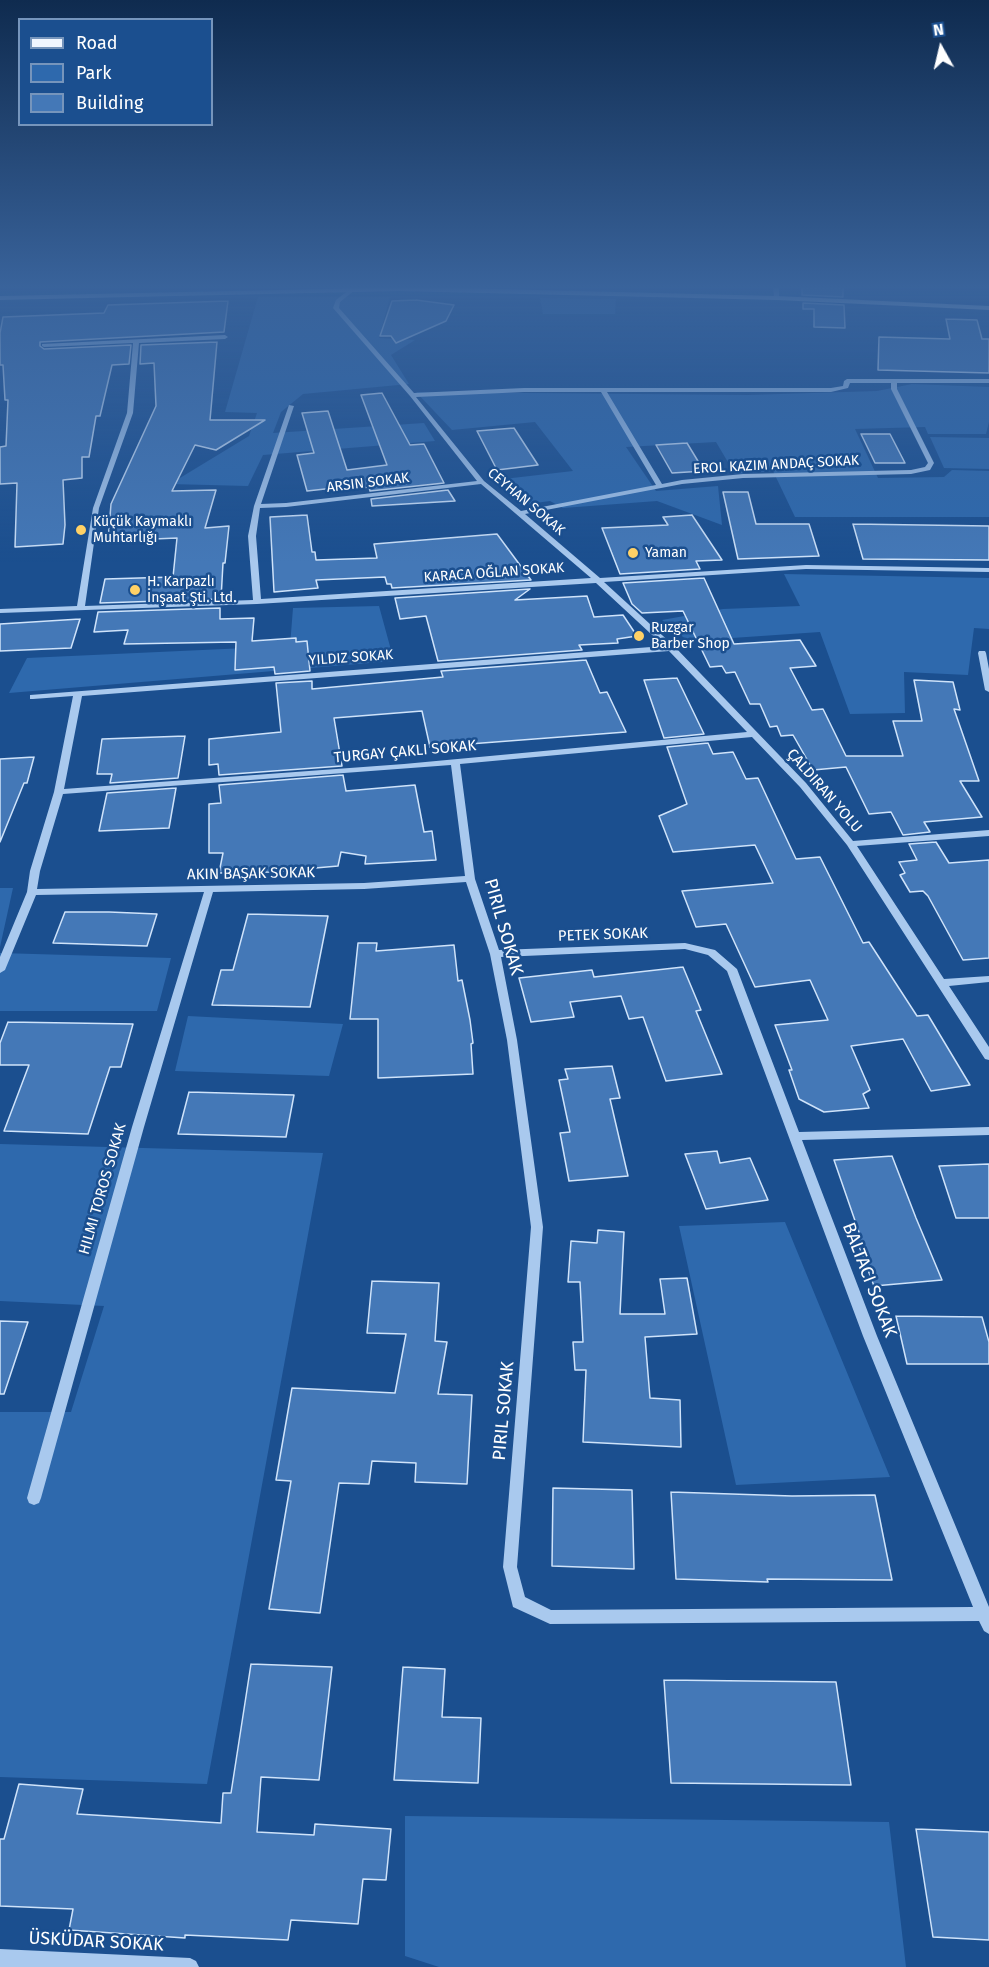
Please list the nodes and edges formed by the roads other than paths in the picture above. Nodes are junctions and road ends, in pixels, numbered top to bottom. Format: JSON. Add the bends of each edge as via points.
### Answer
{"nodes":[{"id":1,"x":133,"y":379,"type":"edge"},
{"id":2,"x":397,"y":379,"type":"edge"},
{"id":3,"x":894,"y":381,"type":"junction"},
{"id":4,"x":989,"y":381,"type":"edge"},
{"id":5,"x":603,"y":390,"type":"junction"},
{"id":6,"x":412,"y":395,"type":"junction"},
{"id":7,"x":291,"y":406,"type":"dead end"},
{"id":8,"x":482,"y":482,"type":"junction"},
{"id":9,"x":659,"y":485,"type":"junction"},
{"id":10,"x":257,"y":506,"type":"junction"},
{"id":11,"x":519,"y":513,"type":"junction"},
{"id":12,"x":989,"y":570,"type":"edge"},
{"id":13,"x":595,"y":579,"type":"junction"},
{"id":14,"x":257,"y":602,"type":"junction"},
{"id":15,"x":81,"y":608,"type":"junction"},
{"id":16,"x":0,"y":611,"type":"edge"},
{"id":17,"x":671,"y":648,"type":"junction"},
{"id":18,"x":982,"y":653,"type":"dead end"},
{"id":19,"x":989,"y":690,"type":"edge"},
{"id":20,"x":78,"y":693,"type":"junction"},
{"id":21,"x":33,"y":697,"type":"dead end"},
{"id":22,"x":753,"y":734,"type":"junction"},
{"id":23,"x":455,"y":761,"type":"junction"},
{"id":24,"x":59,"y":792,"type":"junction"},
{"id":25,"x":989,"y":833,"type":"edge"},
{"id":26,"x":851,"y":844,"type":"junction"},
{"id":27,"x":470,"y":879,"type":"junction"},
{"id":28,"x":209,"y":890,"type":"junction"},
{"id":29,"x":32,"y":892,"type":"junction"},
{"id":30,"x":495,"y":954,"type":"junction"},
{"id":31,"x":0,"y":970,"type":"edge"},
{"id":32,"x":989,"y":979,"type":"edge"},
{"id":33,"x":942,"y":983,"type":"junction"},
{"id":34,"x":989,"y":1056,"type":"edge"},
{"id":35,"x":989,"y":1131,"type":"edge"},
{"id":36,"x":795,"y":1136,"type":"junction"},
{"id":37,"x":34,"y":1498,"type":"dead end"},
{"id":38,"x":986,"y":1620,"type":"edge"},
{"id":39,"x":0,"y":1958,"type":"edge"},
{"id":40,"x":190,"y":1967,"type":"edge"}],
"edges":[{"from":1,"to":15,"type":"street","via":[[130,412],[96,508]]},
{"from":2,"to":6,"type":"street","name":"CEYHAN SOKAK"},
{"from":3,"to":4,"type":"street"},
{"from":3,"to":5,"type":"street","via":[[847,381],[846,387],[831,390]]},
{"from":3,"to":9,"type":"street","via":[[894,389],[931,463],[928,469],[743,476]]},
{"from":5,"to":6,"type":"street"},
{"from":5,"to":9,"type":"street"},
{"from":6,"to":8,"type":"street","name":"CEYHAN SOKAK"},
{"from":7,"to":10,"type":"street"},
{"from":8,"to":10,"type":"street"},
{"from":8,"to":11,"type":"street","name":"CEYHAN SOKAK"},
{"from":9,"to":11,"type":"street"},
{"from":10,"to":14,"type":"street","via":[[252,536]]},
{"from":11,"to":13,"type":"street","name":"CEYHAN SOKAK"},
{"from":12,"to":13,"type":"street","name":"KARACA OĞLAN SOKAK","via":[[806,567]]},
{"from":13,"to":14,"type":"street","name":"KARACA OĞLAN SOKAK"},
{"from":13,"to":17,"type":"street","name":"CEYHAN SOKAK"},
{"from":14,"to":15,"type":"street","name":"KARACA OĞLAN SOKAK"},
{"from":15,"to":16,"type":"street","name":"KARACA OĞLAN SOKAK"},
{"from":17,"to":20,"type":"street"},
{"from":17,"to":22,"type":"street","name":"CEYHAN SOKAK"},
{"from":18,"to":19,"type":"street"},
{"from":20,"to":21,"type":"street"},
{"from":20,"to":24,"type":"street"},
{"from":22,"to":23,"type":"street"},
{"from":22,"to":26,"type":"street","name":"CEYHAN SOKAK","via":[[804,785]]},
{"from":23,"to":24,"type":"street"},
{"from":23,"to":27,"type":"street"},
{"from":24,"to":29,"type":"street"},
{"from":25,"to":26,"type":"street"},
{"from":26,"to":33,"type":"street","name":"CEYHAN SOKAK"},
{"from":27,"to":28,"type":"street"},
{"from":27,"to":30,"type":"street"},
{"from":28,"to":29,"type":"street"},
{"from":28,"to":37,"type":"street","name":"HILMI TOROS SOKAK"},
{"from":29,"to":31,"type":"street"},
{"from":30,"to":36,"type":"street","name":"PETEK SOKAK","via":[[685,946],[711,952],[732,969]]},
{"from":30,"to":38,"type":"street","via":[[512,1040],[537,1227],[510,1567],[518,1602],[550,1617]]},
{"from":32,"to":33,"type":"street"},
{"from":33,"to":34,"type":"street","name":"CEYHAN SOKAK"},
{"from":35,"to":36,"type":"street"},
{"from":36,"to":38,"type":"street","via":[[870,1336]]},
{"from":39,"to":40,"type":"street","name":"ÜSKÜDAR SOKAK"}]}
